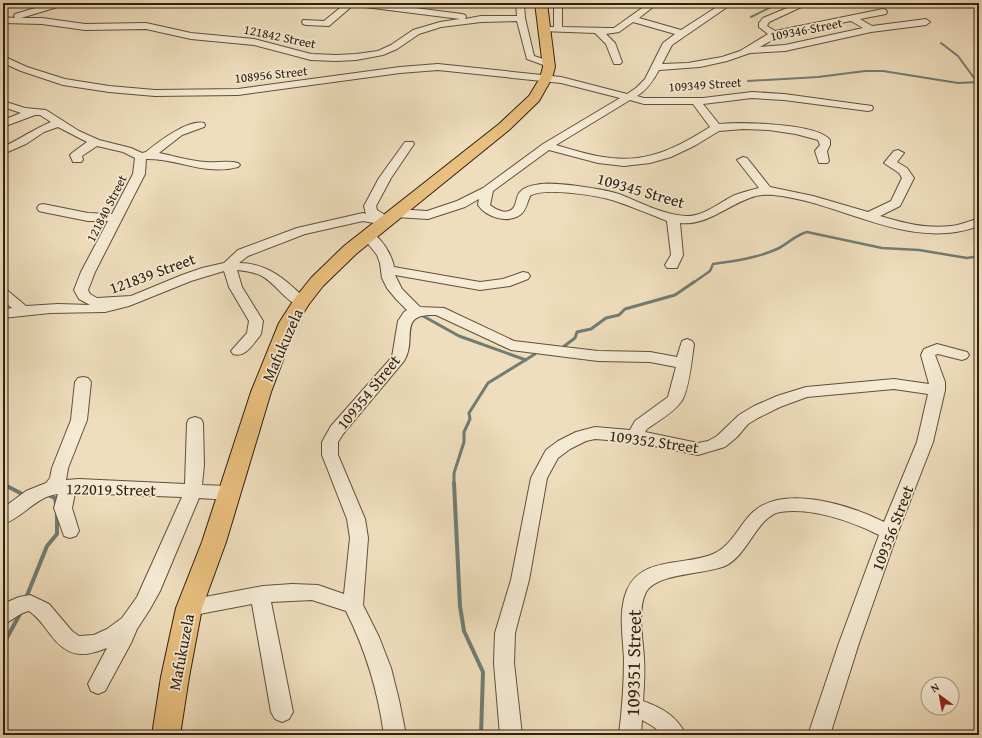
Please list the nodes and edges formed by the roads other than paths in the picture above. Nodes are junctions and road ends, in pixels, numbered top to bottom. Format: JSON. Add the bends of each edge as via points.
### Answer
{"nodes":[{"id":1,"x":61,"y":3,"type":"edge"},
{"id":2,"x":520,"y":3,"type":"edge"},
{"id":3,"x":541,"y":3,"type":"edge"},
{"id":4,"x":558,"y":3,"type":"edge"},
{"id":5,"x":654,"y":3,"type":"edge"},
{"id":6,"x":729,"y":3,"type":"edge"},
{"id":7,"x":806,"y":3,"type":"edge"},
{"id":8,"x":883,"y":12,"type":"dead end"},
{"id":9,"x":521,"y":18,"type":"junction"},
{"id":10,"x":852,"y":18,"type":"junction"},
{"id":11,"x":481,"y":19,"type":"junction"},
{"id":12,"x":3,"y":20,"type":"edge"},
{"id":13,"x":632,"y":20,"type":"junction"},
{"id":14,"x":306,"y":22,"type":"dead end"},
{"id":15,"x":926,"y":22,"type":"dead end"},
{"id":16,"x":558,"y":28,"type":"junction"},
{"id":17,"x":871,"y":28,"type":"junction"},
{"id":18,"x":545,"y":29,"type":"junction"},
{"id":19,"x":598,"y":31,"type":"junction"},
{"id":20,"x":681,"y":33,"type":"junction"},
{"id":21,"x":774,"y":34,"type":"junction"},
{"id":22,"x":748,"y":50,"type":"junction"},
{"id":23,"x":3,"y":59,"type":"edge"},
{"id":24,"x":618,"y":62,"type":"dead end"},
{"id":25,"x":549,"y":64,"type":"junction"},
{"id":26,"x":656,"y":67,"type":"junction"},
{"id":27,"x":546,"y":78,"type":"junction"},
{"id":28,"x":629,"y":97,"type":"junction"},
{"id":29,"x":696,"y":100,"type":"junction"},
{"id":30,"x":3,"y":104,"type":"edge"},
{"id":31,"x":868,"y":108,"type":"dead end"},
{"id":32,"x":34,"y":112,"type":"junction"},
{"id":33,"x":59,"y":123,"type":"junction"},
{"id":34,"x":3,"y":124,"type":"edge"},
{"id":35,"x":200,"y":125,"type":"dead end"},
{"id":36,"x":716,"y":128,"type":"junction"},
{"id":37,"x":95,"y":142,"type":"junction"},
{"id":38,"x":409,"y":144,"type":"dead end"},
{"id":39,"x":547,"y":146,"type":"junction"},
{"id":40,"x":3,"y":151,"type":"edge"},
{"id":41,"x":898,"y":153,"type":"dead end"},
{"id":42,"x":145,"y":155,"type":"junction"},
{"id":43,"x":77,"y":160,"type":"dead end"},
{"id":44,"x":743,"y":160,"type":"dead end"},
{"id":45,"x":823,"y":161,"type":"dead end"},
{"id":46,"x":234,"y":165,"type":"dead end"},
{"id":47,"x":487,"y":190,"type":"junction"},
{"id":48,"x":767,"y":191,"type":"junction"},
{"id":49,"x":43,"y":208,"type":"dead end"},
{"id":50,"x":390,"y":217,"type":"junction"},
{"id":51,"x":868,"y":217,"type":"junction"},
{"id":52,"x":117,"y":218,"type":"junction"},
{"id":53,"x":673,"y":219,"type":"junction"},
{"id":54,"x":979,"y":222,"type":"edge"},
{"id":55,"x":367,"y":235,"type":"junction"},
{"id":56,"x":230,"y":265,"type":"junction"},
{"id":57,"x":672,"y":265,"type":"dead end"},
{"id":58,"x":388,"y":270,"type":"junction"},
{"id":59,"x":523,"y":276,"type":"dead end"},
{"id":60,"x":3,"y":294,"type":"edge"},
{"id":61,"x":132,"y":300,"type":"junction"},
{"id":62,"x":301,"y":302,"type":"junction"},
{"id":63,"x":21,"y":310,"type":"junction"},
{"id":64,"x":417,"y":311,"type":"junction"},
{"id":65,"x":3,"y":314,"type":"edge"},
{"id":66,"x":687,"y":344,"type":"dead end"},
{"id":67,"x":238,"y":351,"type":"dead end"},
{"id":68,"x":962,"y":355,"type":"dead end"},
{"id":69,"x":683,"y":363,"type":"junction"},
{"id":70,"x":83,"y":382,"type":"dead end"},
{"id":71,"x":937,"y":390,"type":"junction"},
{"id":72,"x":195,"y":423,"type":"dead end"},
{"id":73,"x":634,"y":436,"type":"junction"},
{"id":74,"x":60,"y":488,"type":"junction"},
{"id":75,"x":192,"y":492,"type":"junction"},
{"id":76,"x":228,"y":493,"type":"junction"},
{"id":77,"x":3,"y":517,"type":"edge"},
{"id":78,"x":70,"y":531,"type":"dead end"},
{"id":79,"x":889,"y":532,"type":"junction"},
{"id":80,"x":260,"y":596,"type":"junction"},
{"id":81,"x":353,"y":606,"type":"junction"},
{"id":82,"x":189,"y":608,"type":"junction"},
{"id":83,"x":3,"y":616,"type":"edge"},
{"id":84,"x":129,"y":624,"type":"junction"},
{"id":85,"x":98,"y":684,"type":"dead end"},
{"id":86,"x":633,"y":707,"type":"junction"},
{"id":87,"x":282,"y":712,"type":"dead end"},
{"id":88,"x":166,"y":735,"type":"edge"},
{"id":89,"x":395,"y":735,"type":"edge"},
{"id":90,"x":511,"y":735,"type":"edge"},
{"id":91,"x":630,"y":735,"type":"edge"},
{"id":92,"x":675,"y":735,"type":"edge"},
{"id":93,"x":819,"y":735,"type":"edge"}],
"edges":[{"from":1,"to":12,"type":"street"},
{"from":2,"to":9,"type":"street"},
{"from":3,"to":18,"type":"main road","name":"Mafukuzela"},
{"from":4,"to":16,"type":"street"},
{"from":5,"to":13,"type":"street"},
{"from":6,"to":20,"type":"street"},
{"from":7,"to":21,"type":"street","via":[[766,20],[763,27]]},
{"from":8,"to":10,"type":"street"},
{"from":9,"to":11,"type":"street","name":"121842 Street"},
{"from":9,"to":25,"type":"street","via":[[530,56]]},
{"from":10,"to":17,"type":"street","name":"109346 Street"},
{"from":10,"to":21,"type":"street"},
{"from":11,"to":12,"type":"street","name":"121842 Street","via":[[420,31],[380,53],[336,58],[311,57],[254,42],[191,36],[146,26],[85,28],[42,21]]},
{"from":11,"to":14,"type":"street","via":[[358,3],[348,5],[326,24]]},
{"from":13,"to":19,"type":"street","via":[[616,30]]},
{"from":13,"to":20,"type":"street"},
{"from":15,"to":17,"type":"street"},
{"from":16,"to":18,"type":"street"},
{"from":16,"to":19,"type":"street"},
{"from":17,"to":22,"type":"street","name":"109346 Street","via":[[785,48]]},
{"from":18,"to":25,"type":"main road","name":"Mafukuzela"},
{"from":19,"to":24,"type":"street","via":[[610,43]]},
{"from":20,"to":26,"type":"street","via":[[665,46]]},
{"from":21,"to":22,"type":"street"},
{"from":22,"to":26,"type":"street","via":[[734,56],[701,63],[671,68]]},
{"from":23,"to":27,"type":"street","name":"108956 Street","via":[[63,82],[155,93],[210,93],[275,88],[427,68],[466,69]]},
{"from":25,"to":27,"type":"main road","name":"Mafukuzela"},
{"from":26,"to":28,"type":"street","via":[[646,84]]},
{"from":27,"to":28,"type":"street","name":"109349 Street","via":[[580,83]]},
{"from":27,"to":50,"type":"main road","name":"Mafukuzela","via":[[534,98],[509,122]]},
{"from":28,"to":29,"type":"street","name":"109349 Street","via":[[651,101]]},
{"from":28,"to":39,"type":"street"},
{"from":29,"to":31,"type":"street","name":"109349 Street","via":[[752,95]]},
{"from":29,"to":36,"type":"street"},
{"from":30,"to":32,"type":"street"},
{"from":32,"to":33,"type":"street","via":[[45,113]]},
{"from":32,"to":34,"type":"street"},
{"from":33,"to":37,"type":"street"},
{"from":33,"to":40,"type":"street","via":[[40,130]]},
{"from":35,"to":42,"type":"street","via":[[178,133]]},
{"from":36,"to":39,"type":"street","via":[[680,148],[648,161],[588,159]]},
{"from":36,"to":45,"type":"street","via":[[770,127],[815,136],[825,140],[820,151]]},
{"from":37,"to":42,"type":"street"},
{"from":37,"to":43,"type":"street","via":[[76,155]]},
{"from":38,"to":50,"type":"street","via":[[385,178],[370,206],[372,212]]},
{"from":39,"to":47,"type":"street"},
{"from":41,"to":51,"type":"street","via":[[890,163],[903,171],[908,178],[899,200]]},
{"from":42,"to":46,"type":"street","via":[[210,166]]},
{"from":42,"to":52,"type":"street","name":"121840 Street","via":[[139,174]]},
{"from":44,"to":48,"type":"street"},
{"from":47,"to":50,"type":"street","via":[[455,207],[428,215]]},
{"from":47,"to":53,"type":"street","name":"109345 Street","via":[[484,205],[498,215],[517,212],[523,196],[529,191],[552,187],[612,196]]},
{"from":48,"to":51,"type":"street","name":"109345 Street","via":[[814,200]]},
{"from":48,"to":53,"type":"street","name":"109345 Street","via":[[746,195],[697,218]]},
{"from":49,"to":52,"type":"street","via":[[88,217]]},
{"from":50,"to":55,"type":"main road","name":"Mafukuzela"},
{"from":50,"to":56,"type":"street","via":[[363,217],[301,231],[243,253]]},
{"from":51,"to":54,"type":"street","name":"109345 Street","via":[[900,227],[929,231],[959,229]]},
{"from":52,"to":61,"type":"street","name":"121840 Street","via":[[81,290],[84,297],[95,302]]},
{"from":53,"to":57,"type":"street","via":[[677,255]]},
{"from":55,"to":58,"type":"street","via":[[384,256]]},
{"from":55,"to":62,"type":"main road","name":"Mafukuzela","via":[[317,282]]},
{"from":56,"to":61,"type":"street","name":"121839 Street","via":[[202,272]]},
{"from":56,"to":62,"type":"street","name":"121839 Street","via":[[252,267],[266,273]]},
{"from":56,"to":67,"type":"street","via":[[230,274],[237,290],[256,321],[254,334]]},
{"from":58,"to":59,"type":"street","via":[[480,286],[505,283]]},
{"from":58,"to":64,"type":"street","via":[[397,292]]},
{"from":60,"to":63,"type":"street"},
{"from":61,"to":63,"type":"street","name":"121839 Street","via":[[98,309]]},
{"from":62,"to":76,"type":"main road","name":"Mafukuzela","via":[[278,346]]},
{"from":63,"to":65,"type":"street","name":"121839 Street"},
{"from":64,"to":69,"type":"street","via":[[439,310],[511,345],[598,356],[650,357]]},
{"from":64,"to":81,"type":"street","name":"109354 Street","via":[[405,319],[399,358],[337,430],[330,442],[330,455],[356,519],[359,538]]},
{"from":66,"to":69,"type":"street"},
{"from":68,"to":71,"type":"street","name":"109356 Street","via":[[937,349],[929,352]]},
{"from":69,"to":73,"type":"street","via":[[675,399],[641,426]]},
{"from":70,"to":74,"type":"street","via":[[80,420],[60,468]]},
{"from":71,"to":73,"type":"street","name":"109352 Street","via":[[894,384],[794,395],[751,415],[725,440],[708,448],[698,449]]},
{"from":71,"to":79,"type":"street","name":"109356 Street","via":[[925,442]]},
{"from":72,"to":75,"type":"street","via":[[196,465]]},
{"from":73,"to":90,"type":"street","name":"109352 Street","via":[[603,433],[582,436],[552,454],[539,478],[520,580],[505,633],[504,663]]},
{"from":74,"to":75,"type":"street","name":"122019 Street"},
{"from":74,"to":77,"type":"street","name":"122019 Street","via":[[32,496]]},
{"from":74,"to":78,"type":"street"},
{"from":75,"to":76,"type":"street","name":"122019 Street"},
{"from":75,"to":84,"type":"street","via":[[148,593]]},
{"from":76,"to":82,"type":"main road","name":"Mafukuzela","via":[[214,542]]},
{"from":79,"to":86,"type":"street","name":"109351 Street","via":[[858,517],[787,504],[773,507],[761,515],[730,553],[719,560],[661,572],[647,580],[638,588],[634,599]]},
{"from":79,"to":93,"type":"street","name":"109356 Street"},
{"from":80,"to":81,"type":"street","via":[[307,592],[329,596]]},
{"from":80,"to":82,"type":"street"},
{"from":80,"to":87,"type":"street"},
{"from":81,"to":89,"type":"street","via":[[384,674]]},
{"from":82,"to":88,"type":"main road","name":"Mafukuzela"},
{"from":83,"to":84,"type":"street","via":[[16,606],[30,603],[42,610],[71,642],[82,646],[101,641]]},
{"from":84,"to":85,"type":"street"},
{"from":86,"to":91,"type":"street","name":"109351 Street"},
{"from":86,"to":92,"type":"street","via":[[662,719]]}]}
